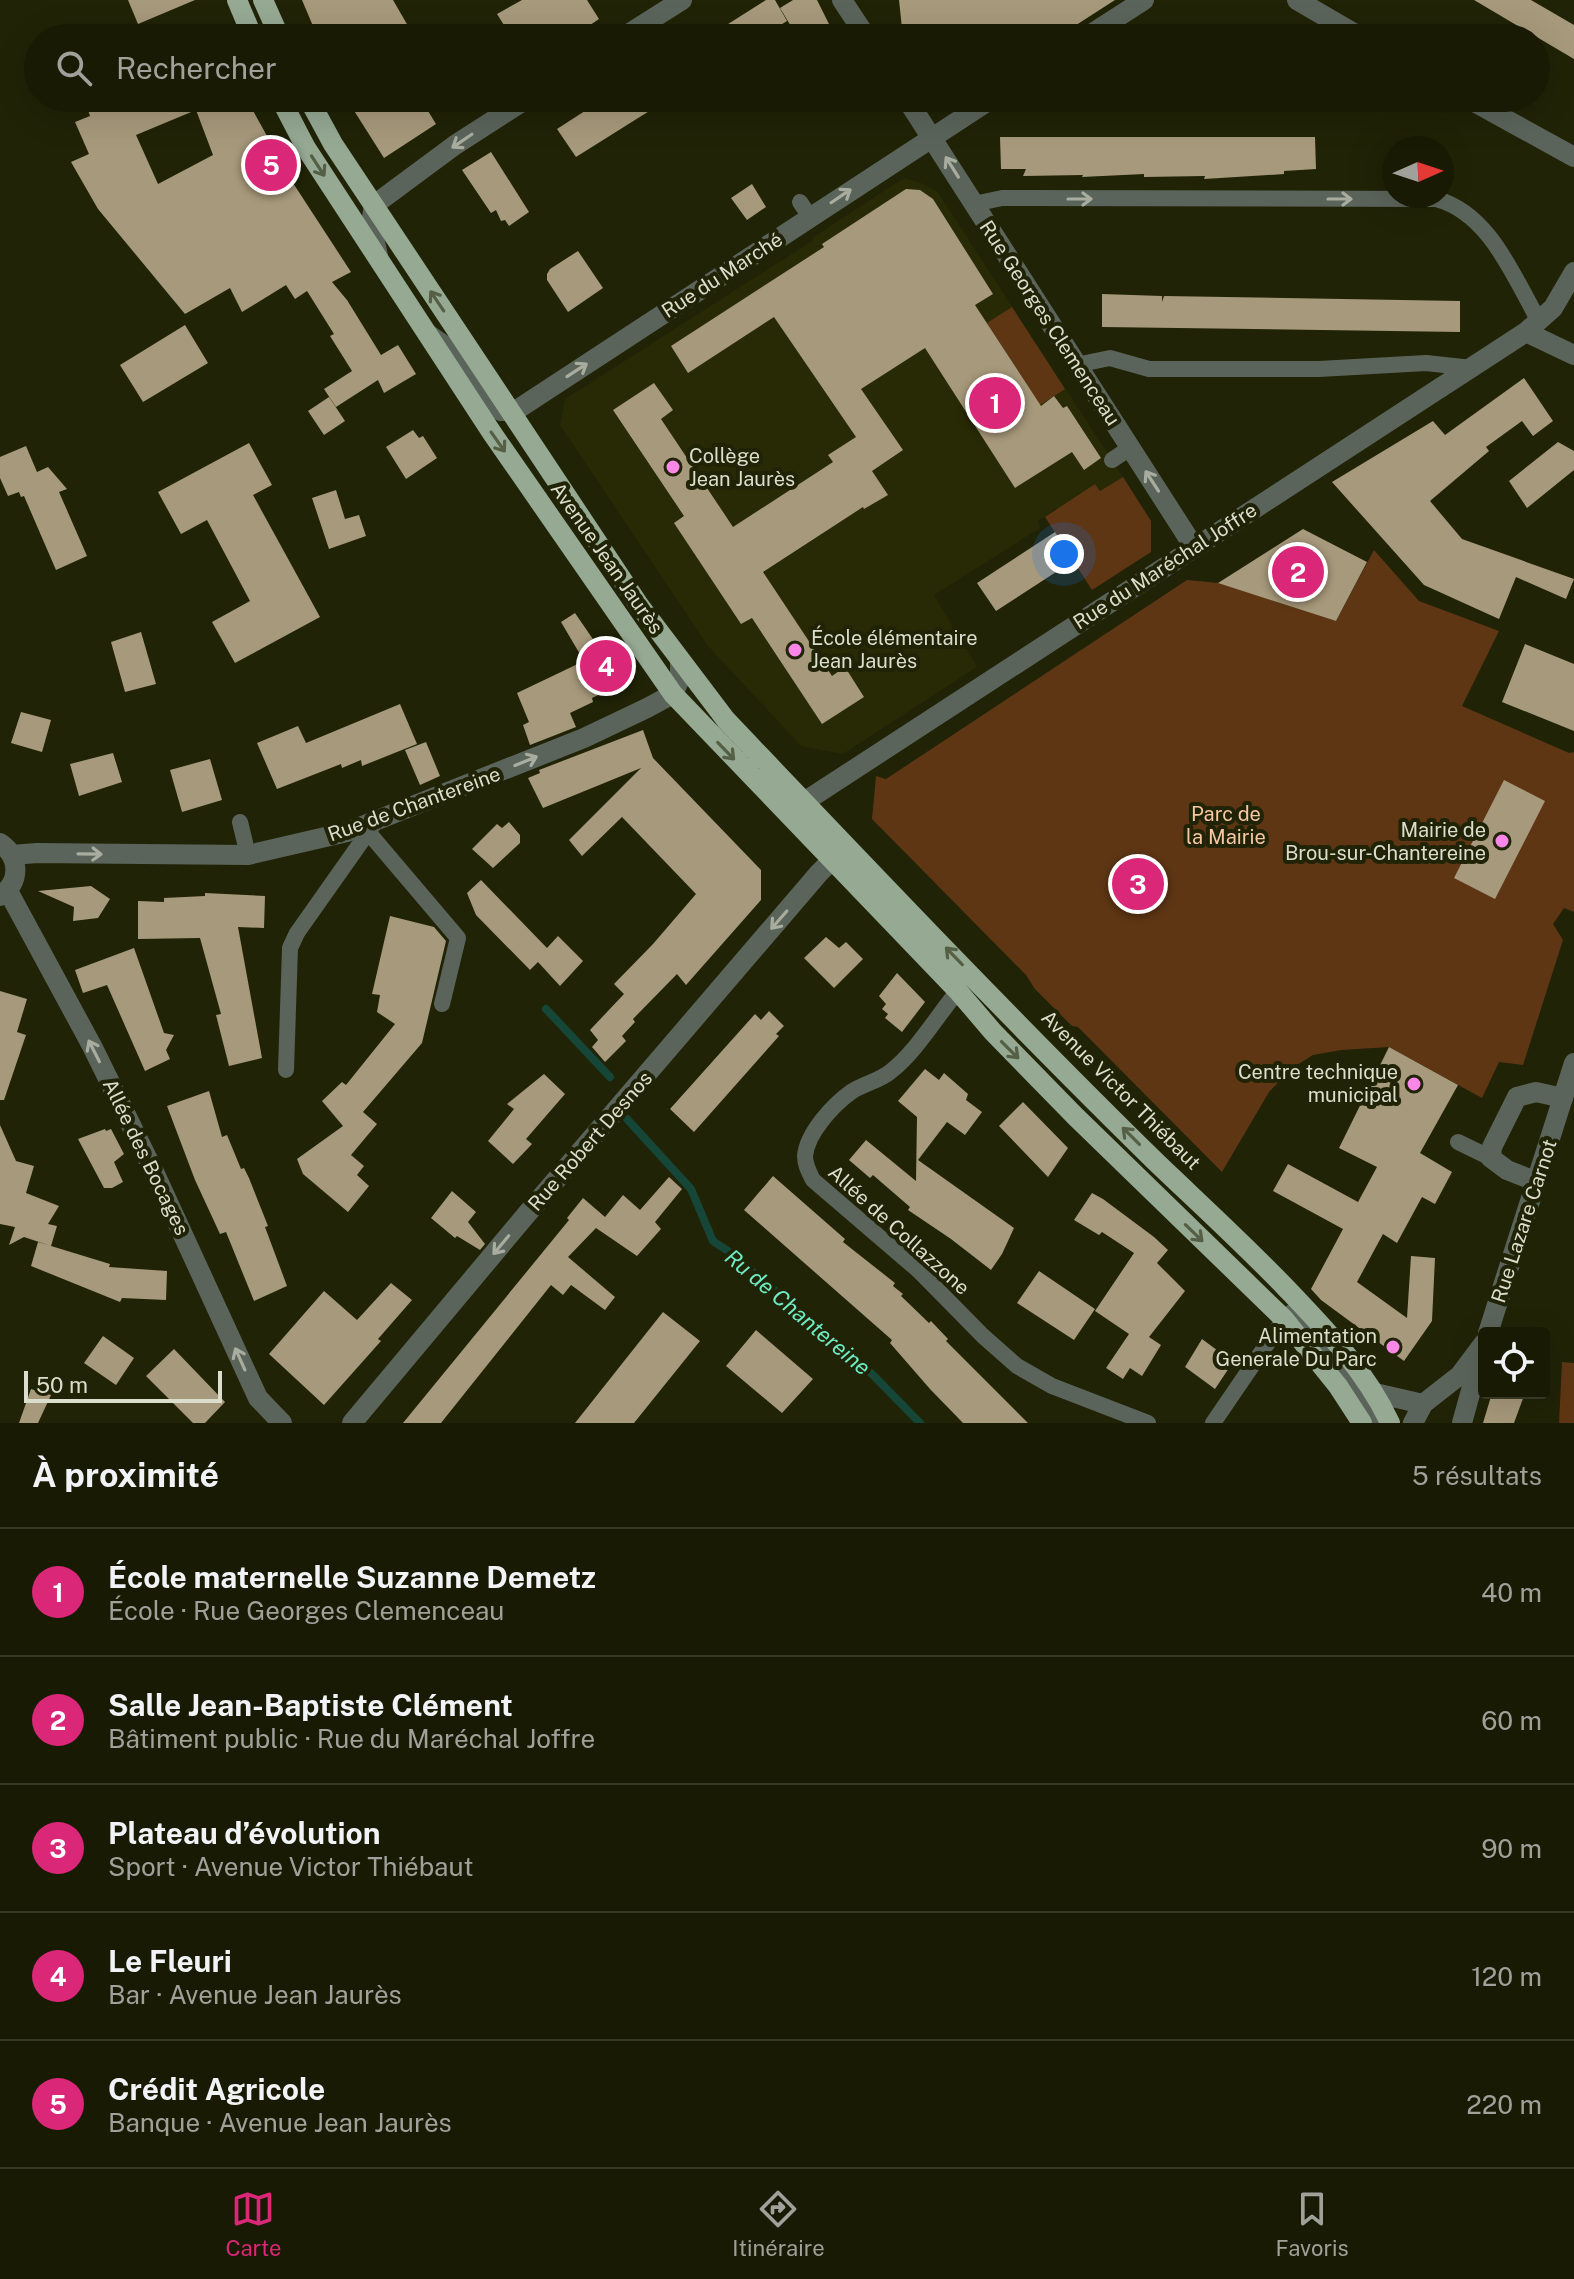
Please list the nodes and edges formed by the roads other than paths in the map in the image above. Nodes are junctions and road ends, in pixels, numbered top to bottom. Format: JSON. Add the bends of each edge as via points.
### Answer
{"nodes":[{"id":1,"x":237,"y":0,"type":"edge"},
{"id":2,"x":263,"y":0,"type":"edge"},
{"id":3,"x":682,"y":0,"type":"edge"},
{"id":4,"x":842,"y":0,"type":"edge"},
{"id":5,"x":1144,"y":0,"type":"edge"},
{"id":6,"x":1297,"y":0,"type":"edge"},
{"id":7,"x":247,"y":24,"type":"edge"},
{"id":8,"x":274,"y":24,"type":"edge"},
{"id":9,"x":644,"y":24,"type":"edge"},
{"id":10,"x":858,"y":24,"type":"edge"},
{"id":11,"x":1107,"y":24,"type":"edge"},
{"id":12,"x":1338,"y":24,"type":"edge"},
{"id":13,"x":287,"y":112,"type":"edge"},
{"id":14,"x":316,"y":112,"type":"edge"},
{"id":15,"x":506,"y":112,"type":"edge"},
{"id":16,"x":915,"y":112,"type":"edge"},
{"id":17,"x":971,"y":112,"type":"edge"},
{"id":18,"x":1492,"y":112,"type":"edge"},
{"id":19,"x":932,"y":137,"type":"junction"},
{"id":20,"x":1574,"y":157,"type":"edge"},
{"id":21,"x":974,"y":204,"type":"junction"},
{"id":22,"x":374,"y":205,"type":"junction"},
{"id":23,"x":378,"y":256,"type":"junction"},
{"id":24,"x":1574,"y":272,"type":"edge"},
{"id":25,"x":1533,"y":326,"type":"junction"},
{"id":26,"x":425,"y":330,"type":"junction"},
{"id":27,"x":1574,"y":355,"type":"edge"},
{"id":28,"x":1076,"y":365,"type":"junction"},
{"id":29,"x":1472,"y":368,"type":"junction"},
{"id":30,"x":512,"y":413,"type":"junction"},
{"id":31,"x":1130,"y":448,"type":"junction"},
{"id":32,"x":1112,"y":460,"type":"dead end"},
{"id":33,"x":1194,"y":547,"type":"junction"},
{"id":34,"x":680,"y":663,"type":"junction"},
{"id":35,"x":673,"y":694,"type":"junction"},
{"id":36,"x":804,"y":802,"type":"junction"},
{"id":37,"x":240,"y":822,"type":"dead end"},
{"id":38,"x":372,"y":826,"type":"junction"},
{"id":39,"x":6,"y":849,"type":"edge"},
{"id":40,"x":248,"y":855,"type":"junction"},
{"id":41,"x":831,"y":861,"type":"junction"},
{"id":42,"x":879,"y":880,"type":"junction"},
{"id":43,"x":4,"y":893,"type":"edge"},
{"id":44,"x":958,"y":991,"type":"junction"},
{"id":45,"x":442,"y":1004,"type":"dead end"},
{"id":46,"x":1008,"y":1012,"type":"junction"},
{"id":47,"x":1574,"y":1063,"type":"edge"},
{"id":48,"x":286,"y":1070,"type":"dead end"},
{"id":49,"x":1563,"y":1098,"type":"junction"},
{"id":50,"x":1458,"y":1142,"type":"dead end"},
{"id":51,"x":1491,"y":1158,"type":"junction"},
{"id":52,"x":1537,"y":1182,"type":"junction"},
{"id":53,"x":1301,"y":1304,"type":"junction"},
{"id":54,"x":1288,"y":1322,"type":"junction"},
{"id":55,"x":1490,"y":1327,"type":"edge"},
{"id":56,"x":1478,"y":1352,"type":"edge"},
{"id":57,"x":1478,"y":1366,"type":"edge"},
{"id":58,"x":1375,"y":1393,"type":"junction"},
{"id":59,"x":1423,"y":1404,"type":"junction"},
{"id":60,"x":282,"y":1423,"type":"edge"},
{"id":61,"x":352,"y":1423,"type":"edge"},
{"id":62,"x":1148,"y":1423,"type":"edge"},
{"id":63,"x":1213,"y":1423,"type":"edge"},
{"id":64,"x":1362,"y":1423,"type":"edge"},
{"id":65,"x":1376,"y":1423,"type":"edge"},
{"id":66,"x":1390,"y":1423,"type":"edge"},
{"id":67,"x":1413,"y":1423,"type":"edge"},
{"id":68,"x":1462,"y":1423,"type":"edge"}],
"edges":[{"from":1,"to":7,"type":"main road"},
{"from":2,"to":8,"type":"main road"},
{"from":3,"to":9,"type":"street"},
{"from":4,"to":10,"type":"street"},
{"from":5,"to":11,"type":"street"},
{"from":6,"to":12,"type":"street"},
{"from":13,"to":23,"type":"main road","name":"Avenue Jean Jaurès","one_way":true},
{"from":14,"to":22,"type":"main road","name":"Avenue Jean Jaurès"},
{"from":15,"to":22,"type":"street","one_way":true},
{"from":16,"to":19,"type":"street","name":"Rue Georges Clemenceau"},
{"from":17,"to":19,"type":"street","name":"Rue du Marché"},
{"from":18,"to":20,"type":"street"},
{"from":21,"to":19,"type":"street","name":"Rue Georges Clemenceau","one_way":true},
{"from":30,"to":19,"type":"street","name":"Rue du Marché","one_way":true,"via":[[805,210]]},
{"from":21,"to":25,"type":"lane","one_way":true,"via":[[1002,198],[1436,199],[1487,234],[1524,296]]},
{"from":21,"to":28,"type":"street","name":"Rue Georges Clemenceau"},
{"from":22,"to":23,"type":"street","name":"Avenue Jean Jaurès","via":[[371,224]]},
{"from":30,"to":22,"type":"main road","name":"Avenue Jean Jaurès","one_way":true},
{"from":23,"to":26,"type":"main road","name":"Avenue Jean Jaurès"},
{"from":24,"to":25,"type":"street","name":"Rue du Maréchal Joffre","via":[[1553,308]]},
{"from":25,"to":27,"type":"street"},
{"from":25,"to":29,"type":"street","name":"Rue du Maréchal Joffre"},
{"from":26,"to":30,"type":"lane","via":[[450,347],[493,407]]},
{"from":26,"to":35,"type":"main road","name":"Avenue Jean Jaurès","one_way":true},
{"from":28,"to":29,"type":"lane","via":[[1110,358],[1149,369],[1426,363]]},
{"from":28,"to":31,"type":"street","name":"Rue Georges Clemenceau"},
{"from":29,"to":33,"type":"street","name":"Rue du Maréchal Joffre"},
{"from":30,"to":34,"type":"main road","name":"Avenue Jean Jaurès"},
{"from":31,"to":32,"type":"lane"},
{"from":33,"to":31,"type":"street","name":"Rue Georges Clemenceau","one_way":true},
{"from":33,"to":36,"type":"street","name":"Rue du Maréchal Joffre"},
{"from":34,"to":35,"type":"street"},
{"from":34,"to":36,"type":"main road","name":"Avenue Jean Jaurès"},
{"from":38,"to":35,"type":"street","name":"Rue de Chantereine","one_way":true,"via":[[584,738]]},
{"from":35,"to":41,"type":"main road","name":"Avenue Jean Jaurès","one_way":true},
{"from":36,"to":42,"type":"main road","name":"Avenue Victor Thiébaut"},
{"from":37,"to":40,"type":"lane"},
{"from":38,"to":40,"type":"street","name":"Rue de Chantereine"},
{"from":38,"to":45,"type":"lane","via":[[458,938]]},
{"from":38,"to":48,"type":"lane","via":[[290,948]]},
{"from":39,"to":40,"type":"street","name":"Rue de Chantereine","one_way":true},
{"from":39,"to":43,"type":"street","via":[[16,870],[13,885]]},
{"from":41,"to":42,"type":"street","via":[[850,862],[865,878]]},
{"from":41,"to":44,"type":"main road"},
{"from":41,"to":61,"type":"street","name":"Rue Robert Desnos","one_way":true},
{"from":46,"to":42,"type":"main road","name":"Avenue Victor Thiébaut","one_way":true},
{"from":60,"to":43,"type":"street","name":"Allée des Bocages","one_way":true,"via":[[258,1398],[92,1046]]},
{"from":44,"to":46,"type":"street","via":[[974,992],[994,1012]]},
{"from":44,"to":54,"type":"main road","one_way":true,"via":[[1075,1116]]},
{"from":44,"to":62,"type":"lane","name":"Allée de Collazzone","via":[[889,1073],[852,1091],[812,1136],[805,1157],[813,1180],[918,1270],[1017,1366],[1052,1386]]},
{"from":53,"to":46,"type":"main road","name":"Avenue Victor Thiébaut","one_way":true},
{"from":47,"to":49,"type":"street","name":"Rue Lazare Carnot"},
{"from":49,"to":51,"type":"street","via":[[1536,1092],[1517,1097]]},
{"from":49,"to":52,"type":"street","name":"Rue Lazare Carnot"},
{"from":50,"to":51,"type":"lane"},
{"from":51,"to":52,"type":"street"},
{"from":52,"to":55,"type":"street","name":"Rue Lazare Carnot"},
{"from":53,"to":54,"type":"lane"},
{"from":53,"to":58,"type":"main road","name":"Avenue Victor Thiébaut"},
{"from":54,"to":63,"type":"lane"},
{"from":54,"to":64,"type":"main road"},
{"from":54,"to":65,"type":"street","via":[[1308,1326],[1341,1365]]},
{"from":56,"to":59,"type":"street","via":[[1460,1375]]},
{"from":57,"to":68,"type":"street"},
{"from":58,"to":59,"type":"street"},
{"from":58,"to":66,"type":"main road","name":"Avenue Victor Thiébaut"},
{"from":59,"to":67,"type":"street"}]}
